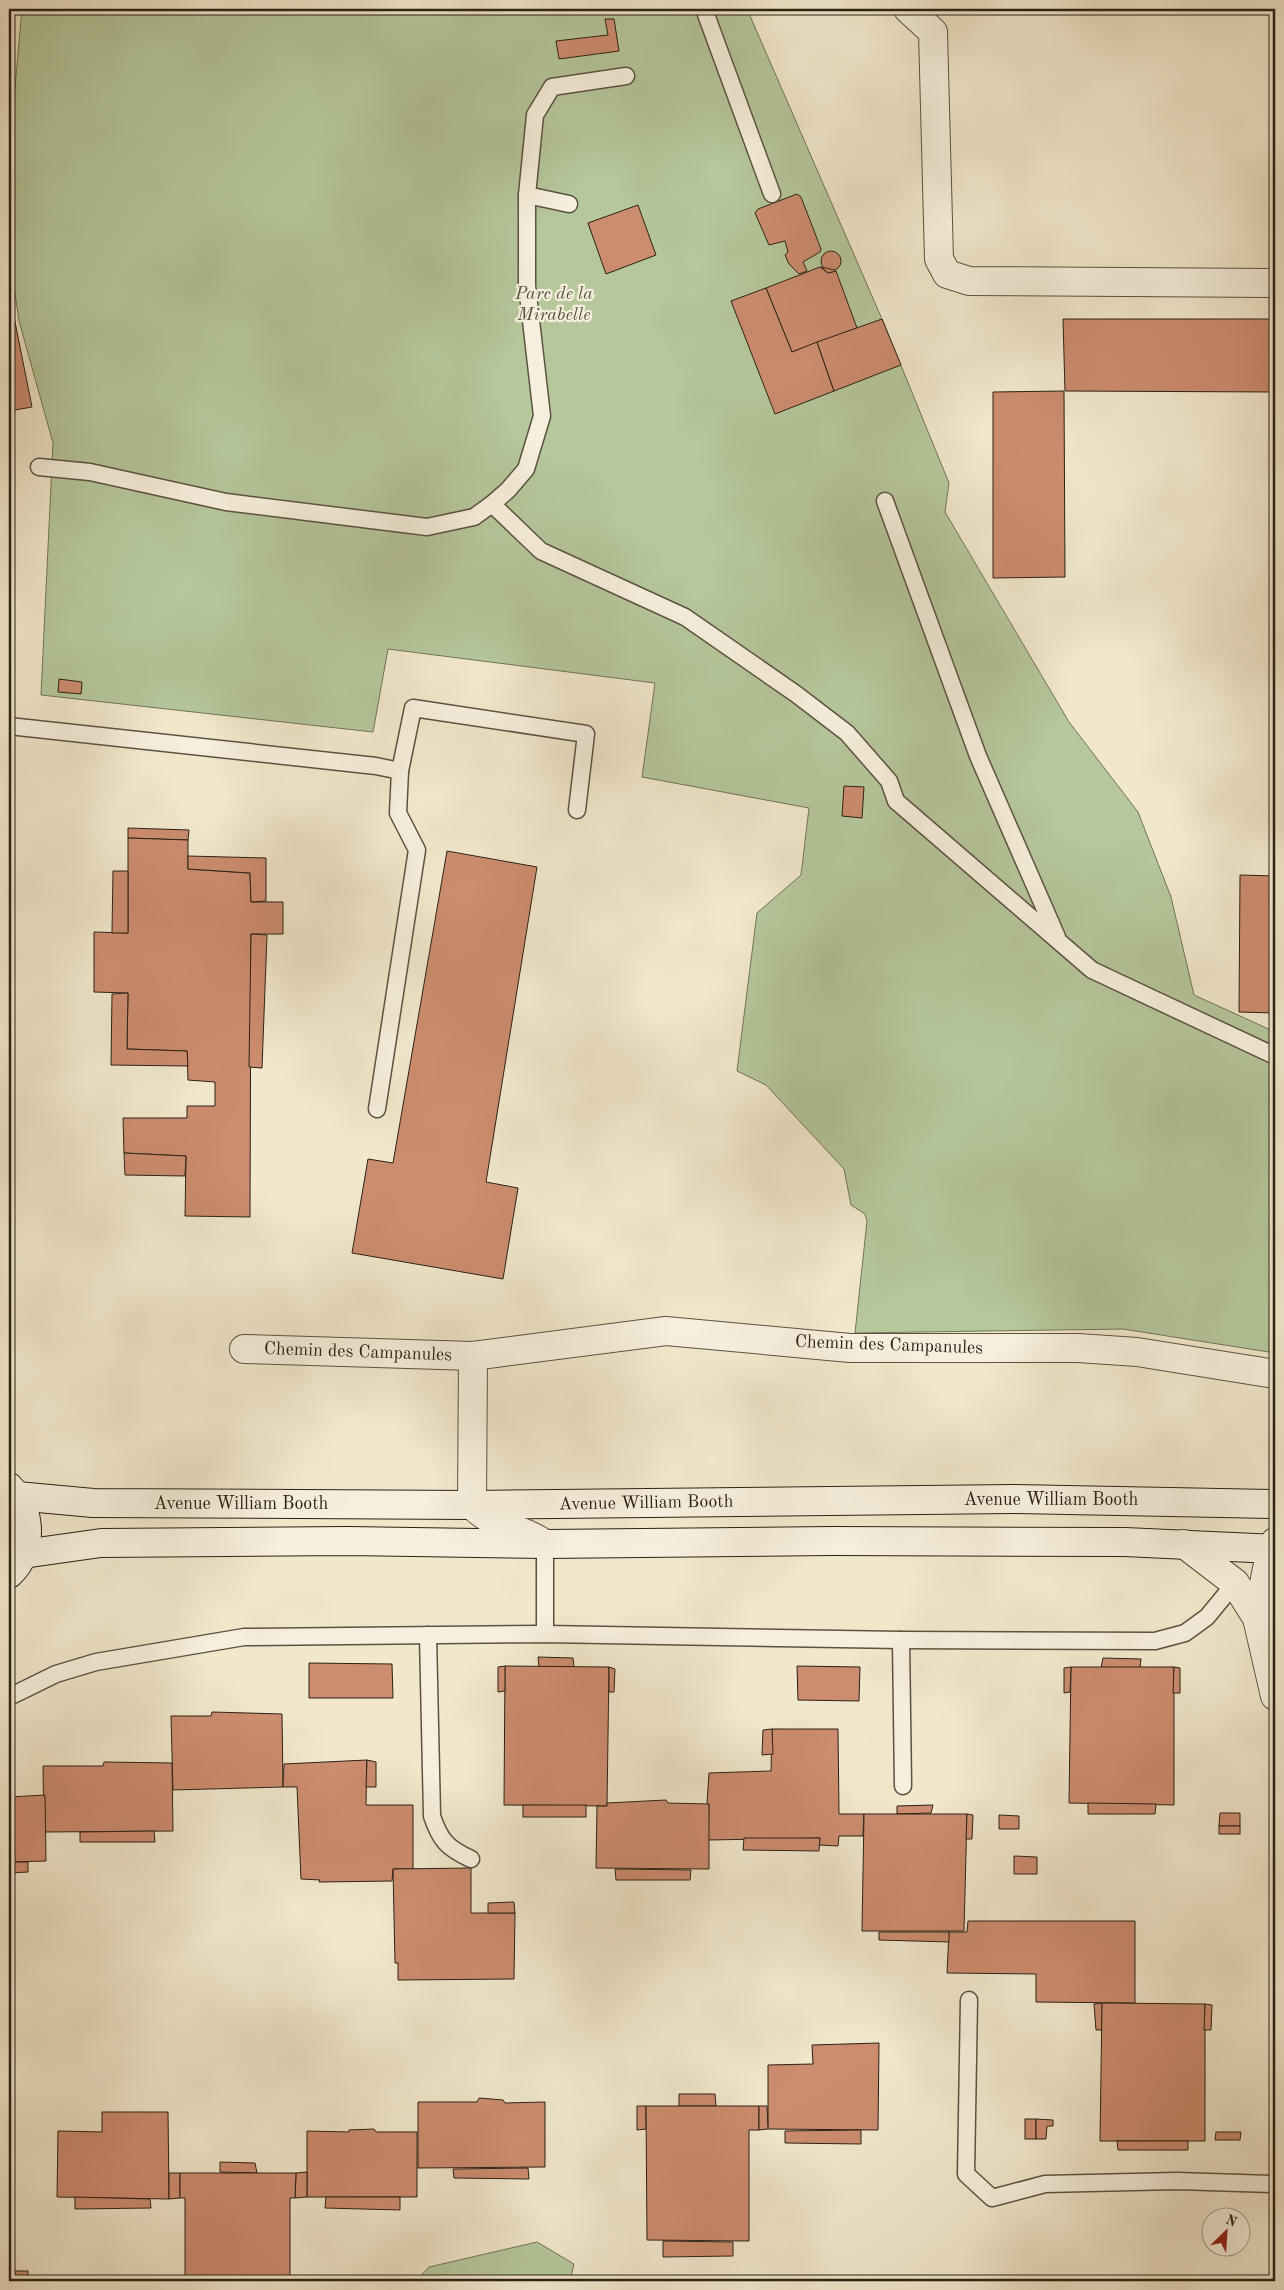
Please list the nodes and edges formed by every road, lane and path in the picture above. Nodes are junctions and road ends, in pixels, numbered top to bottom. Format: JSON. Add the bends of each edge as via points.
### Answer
{"nodes":[{"id":1,"x":704,"y":9,"type":"edge"},
{"id":2,"x":908,"y":9,"type":"edge"},
{"id":3,"x":626,"y":76,"type":"dead end"},
{"id":4,"x":527,"y":194,"type":"junction"},
{"id":5,"x":772,"y":194,"type":"dead end"},
{"id":6,"x":569,"y":204,"type":"dead end"},
{"id":7,"x":1275,"y":283,"type":"edge"},
{"id":8,"x":39,"y":467,"type":"dead end"},
{"id":9,"x":885,"y":501,"type":"dead end"},
{"id":10,"x":492,"y":504,"type":"junction"},
{"id":11,"x":9,"y":726,"type":"edge"},
{"id":12,"x":400,"y":771,"type":"junction"},
{"id":13,"x":576,"y":810,"type":"dead end"},
{"id":14,"x":1057,"y":940,"type":"junction"},
{"id":15,"x":1275,"y":1056,"type":"edge"},
{"id":16,"x":377,"y":1109,"type":"dead end"},
{"id":17,"x":244,"y":1349,"type":"dead end"},
{"id":18,"x":473,"y":1356,"type":"junction"},
{"id":19,"x":1275,"y":1374,"type":"edge"},
{"id":20,"x":13,"y":1491,"type":"edge"},
{"id":21,"x":1275,"y":1504,"type":"edge"},
{"id":22,"x":472,"y":1505,"type":"junction"},
{"id":23,"x":544,"y":1544,"type":"junction"},
{"id":24,"x":1184,"y":1544,"type":"junction"},
{"id":25,"x":1274,"y":1547,"type":"edge"},
{"id":26,"x":16,"y":1564,"type":"edge"},
{"id":27,"x":1235,"y":1583,"type":"junction"},
{"id":28,"x":1257,"y":1618,"type":"junction"},
{"id":29,"x":545,"y":1634,"type":"junction"},
{"id":30,"x":428,"y":1636,"type":"junction"},
{"id":31,"x":901,"y":1640,"type":"junction"},
{"id":32,"x":9,"y":1696,"type":"edge"},
{"id":33,"x":1275,"y":1696,"type":"edge"},
{"id":34,"x":903,"y":1786,"type":"dead end"},
{"id":35,"x":470,"y":1859,"type":"dead end"},
{"id":36,"x":969,"y":2000,"type":"dead end"},
{"id":37,"x":1275,"y":2184,"type":"edge"}],
"edges":[{"from":1,"to":5,"type":"lane"},
{"from":2,"to":7,"type":"street","via":[[933,32],[939,259],[947,274],[969,281]]},
{"from":3,"to":4,"type":"lane","via":[[552,87],[535,115]]},
{"from":4,"to":6,"type":"lane"},
{"from":4,"to":10,"type":"lane","via":[[527,286],[542,416],[526,468]]},
{"from":8,"to":10,"type":"lane","via":[[90,472],[226,502],[427,527],[474,517]]},
{"from":9,"to":14,"type":"lane","via":[[978,756]]},
{"from":10,"to":14,"type":"lane","via":[[541,551],[684,617],[847,733],[890,781],[896,801]]},
{"from":11,"to":12,"type":"lane"},
{"from":12,"to":13,"type":"lane","via":[[413,708],[586,734]]},
{"from":12,"to":16,"type":"lane","via":[[398,814],[417,850]]},
{"from":14,"to":15,"type":"lane","via":[[1092,970]]},
{"from":17,"to":18,"type":"street","name":"Chemin des Campanules"},
{"from":18,"to":19,"type":"street","name":"Chemin des Campanules","via":[[666,1331],[850,1348],[1078,1348],[1137,1352]]},
{"from":18,"to":22,"type":"street","name":"Chemin des Campanules"},
{"from":20,"to":22,"type":"street","name":"Avenue William Booth","via":[[93,1503]]},
{"from":20,"to":26,"type":"street","via":[[26,1514],[28,1534]]},
{"from":21,"to":22,"type":"street","name":"Avenue William Booth","via":[[1012,1499]]},
{"from":22,"to":23,"type":"street","via":[[484,1517],[535,1537]]},
{"from":23,"to":24,"type":"street","via":[[832,1541]]},
{"from":23,"to":26,"type":"street","via":[[348,1541],[100,1543]]},
{"from":23,"to":29,"type":"lane"},
{"from":24,"to":25,"type":"street"},
{"from":24,"to":27,"type":"street"},
{"from":25,"to":28,"type":"street"},
{"from":27,"to":28,"type":"street"},
{"from":27,"to":31,"type":"lane","via":[[1207,1617],[1185,1633],[1155,1641]]},
{"from":28,"to":33,"type":"street"},
{"from":29,"to":30,"type":"lane"},
{"from":29,"to":31,"type":"lane"},
{"from":30,"to":32,"type":"lane","via":[[244,1637],[96,1662],[56,1674]]},
{"from":30,"to":35,"type":"lane","via":[[432,1816],[439,1837]]},
{"from":31,"to":34,"type":"lane"},
{"from":36,"to":37,"type":"lane","via":[[966,2174],[992,2198],[1045,2184],[1177,2181]]}]}
